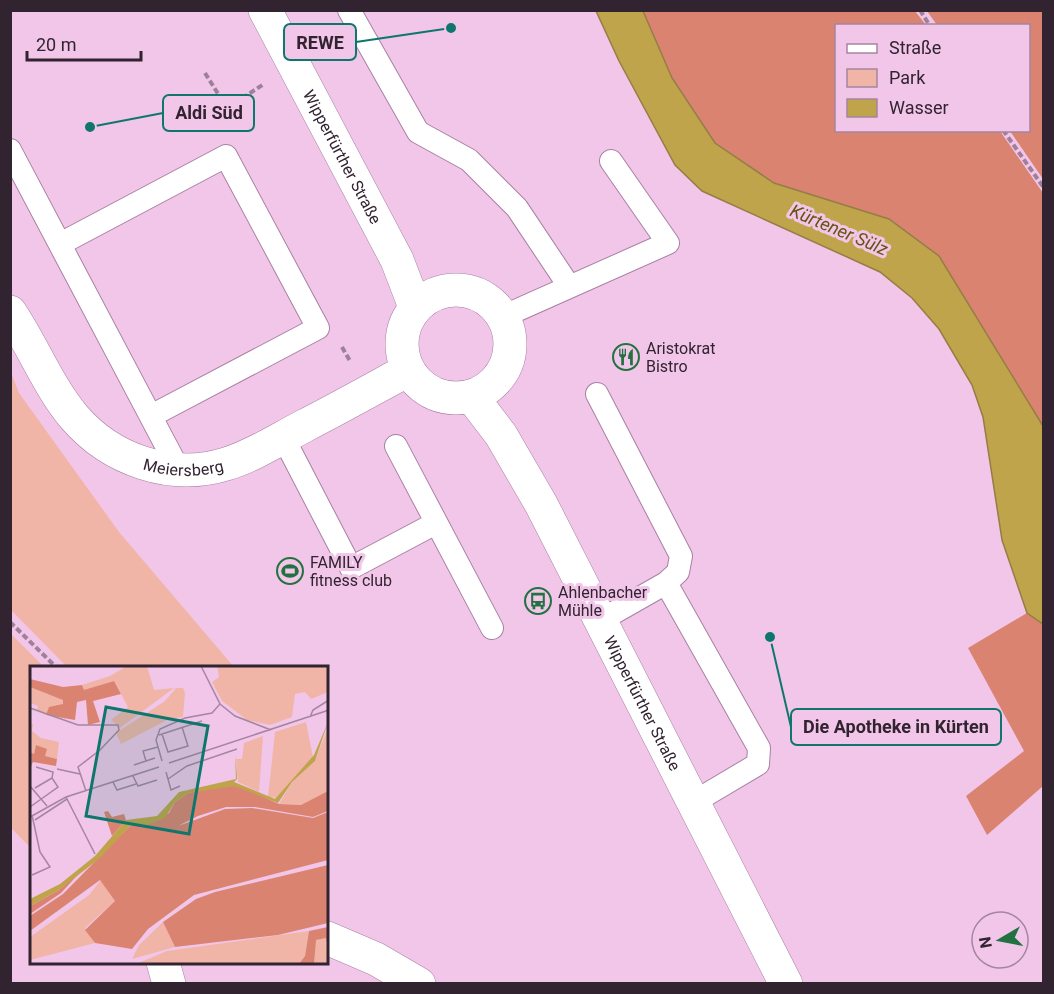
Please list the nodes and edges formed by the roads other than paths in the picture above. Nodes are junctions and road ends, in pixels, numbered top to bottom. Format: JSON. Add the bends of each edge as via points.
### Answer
{"nodes":[{"id":1,"x":265,"y":10,"type":"edge"},
{"id":2,"x":349,"y":10,"type":"edge"},
{"id":3,"x":10,"y":150,"type":"edge"},
{"id":4,"x":611,"y":161,"type":"dead end"},
{"id":5,"x":60,"y":244,"type":"junction"},
{"id":6,"x":568,"y":286,"type":"junction"},
{"id":7,"x":415,"y":307,"type":"junction"},
{"id":8,"x":10,"y":312,"type":"edge"},
{"id":9,"x":502,"y":317,"type":"junction"},
{"id":10,"x":408,"y":370,"type":"junction"},
{"id":11,"x":597,"y":394,"type":"dead end"},
{"id":12,"x":471,"y":397,"type":"junction"},
{"id":13,"x":151,"y":416,"type":"junction"},
{"id":14,"x":283,"y":437,"type":"junction"},
{"id":15,"x":396,"y":446,"type":"dead end"},
{"id":16,"x":179,"y":470,"type":"junction"},
{"id":17,"x":436,"y":523,"type":"junction"},
{"id":18,"x":666,"y":583,"type":"junction"},
{"id":19,"x":601,"y":620,"type":"junction"},
{"id":20,"x":492,"y":628,"type":"dead end"},
{"id":21,"x":694,"y":802,"type":"junction"},
{"id":22,"x":328,"y":938,"type":"edge"},
{"id":23,"x":163,"y":964,"type":"edge"},
{"id":24,"x":169,"y":984,"type":"edge"},
{"id":25,"x":419,"y":984,"type":"edge"},
{"id":26,"x":786,"y":984,"type":"edge"}],
"edges":[{"from":1,"to":7,"type":"main road","name":"Wipperfürther Straße","via":[[397,260]]},
{"from":2,"to":6,"type":"lane","via":[[418,132],[469,160],[517,208]]},
{"from":3,"to":5,"type":"lane"},
{"from":4,"to":6,"type":"lane","via":[[668,243]]},
{"from":5,"to":13,"type":"lane"},
{"from":5,"to":13,"type":"lane","via":[[226,156],[318,328]]},
{"from":6,"to":9,"type":"lane"},
{"from":7,"to":9,"type":"main road","via":[[440,292],[468,291],[494,305]]},
{"from":7,"to":10,"type":"main road","via":[[401,344]]},
{"from":8,"to":16,"type":"main road","name":"Meiersberg","via":[[75,418],[109,448],[147,466]]},
{"from":9,"to":12,"type":"main road","via":[[510,346],[508,360],[491,385]]},
{"from":10,"to":12,"type":"main road","via":[[431,393],[447,398]]},
{"from":10,"to":14,"type":"main road","name":"Meiersberg"},
{"from":11,"to":18,"type":"lane","via":[[681,555],[678,572]]},
{"from":12,"to":19,"type":"main road","name":"Wipperfürther Straße","via":[[501,435]]},
{"from":13,"to":16,"type":"lane"},
{"from":14,"to":16,"type":"main road","name":"Meiersberg","via":[[226,464]]},
{"from":14,"to":17,"type":"lane","via":[[351,568]]},
{"from":15,"to":17,"type":"lane"},
{"from":17,"to":20,"type":"lane"},
{"from":18,"to":19,"type":"lane"},
{"from":18,"to":21,"type":"lane","via":[[759,748],[758,764]]},
{"from":19,"to":21,"type":"main road","name":"Wipperfürther Straße"},
{"from":21,"to":26,"type":"main road","name":"Wipperfürther Straße"},
{"from":22,"to":25,"type":"main road","via":[[376,959]]},
{"from":23,"to":24,"type":"main road"}]}
